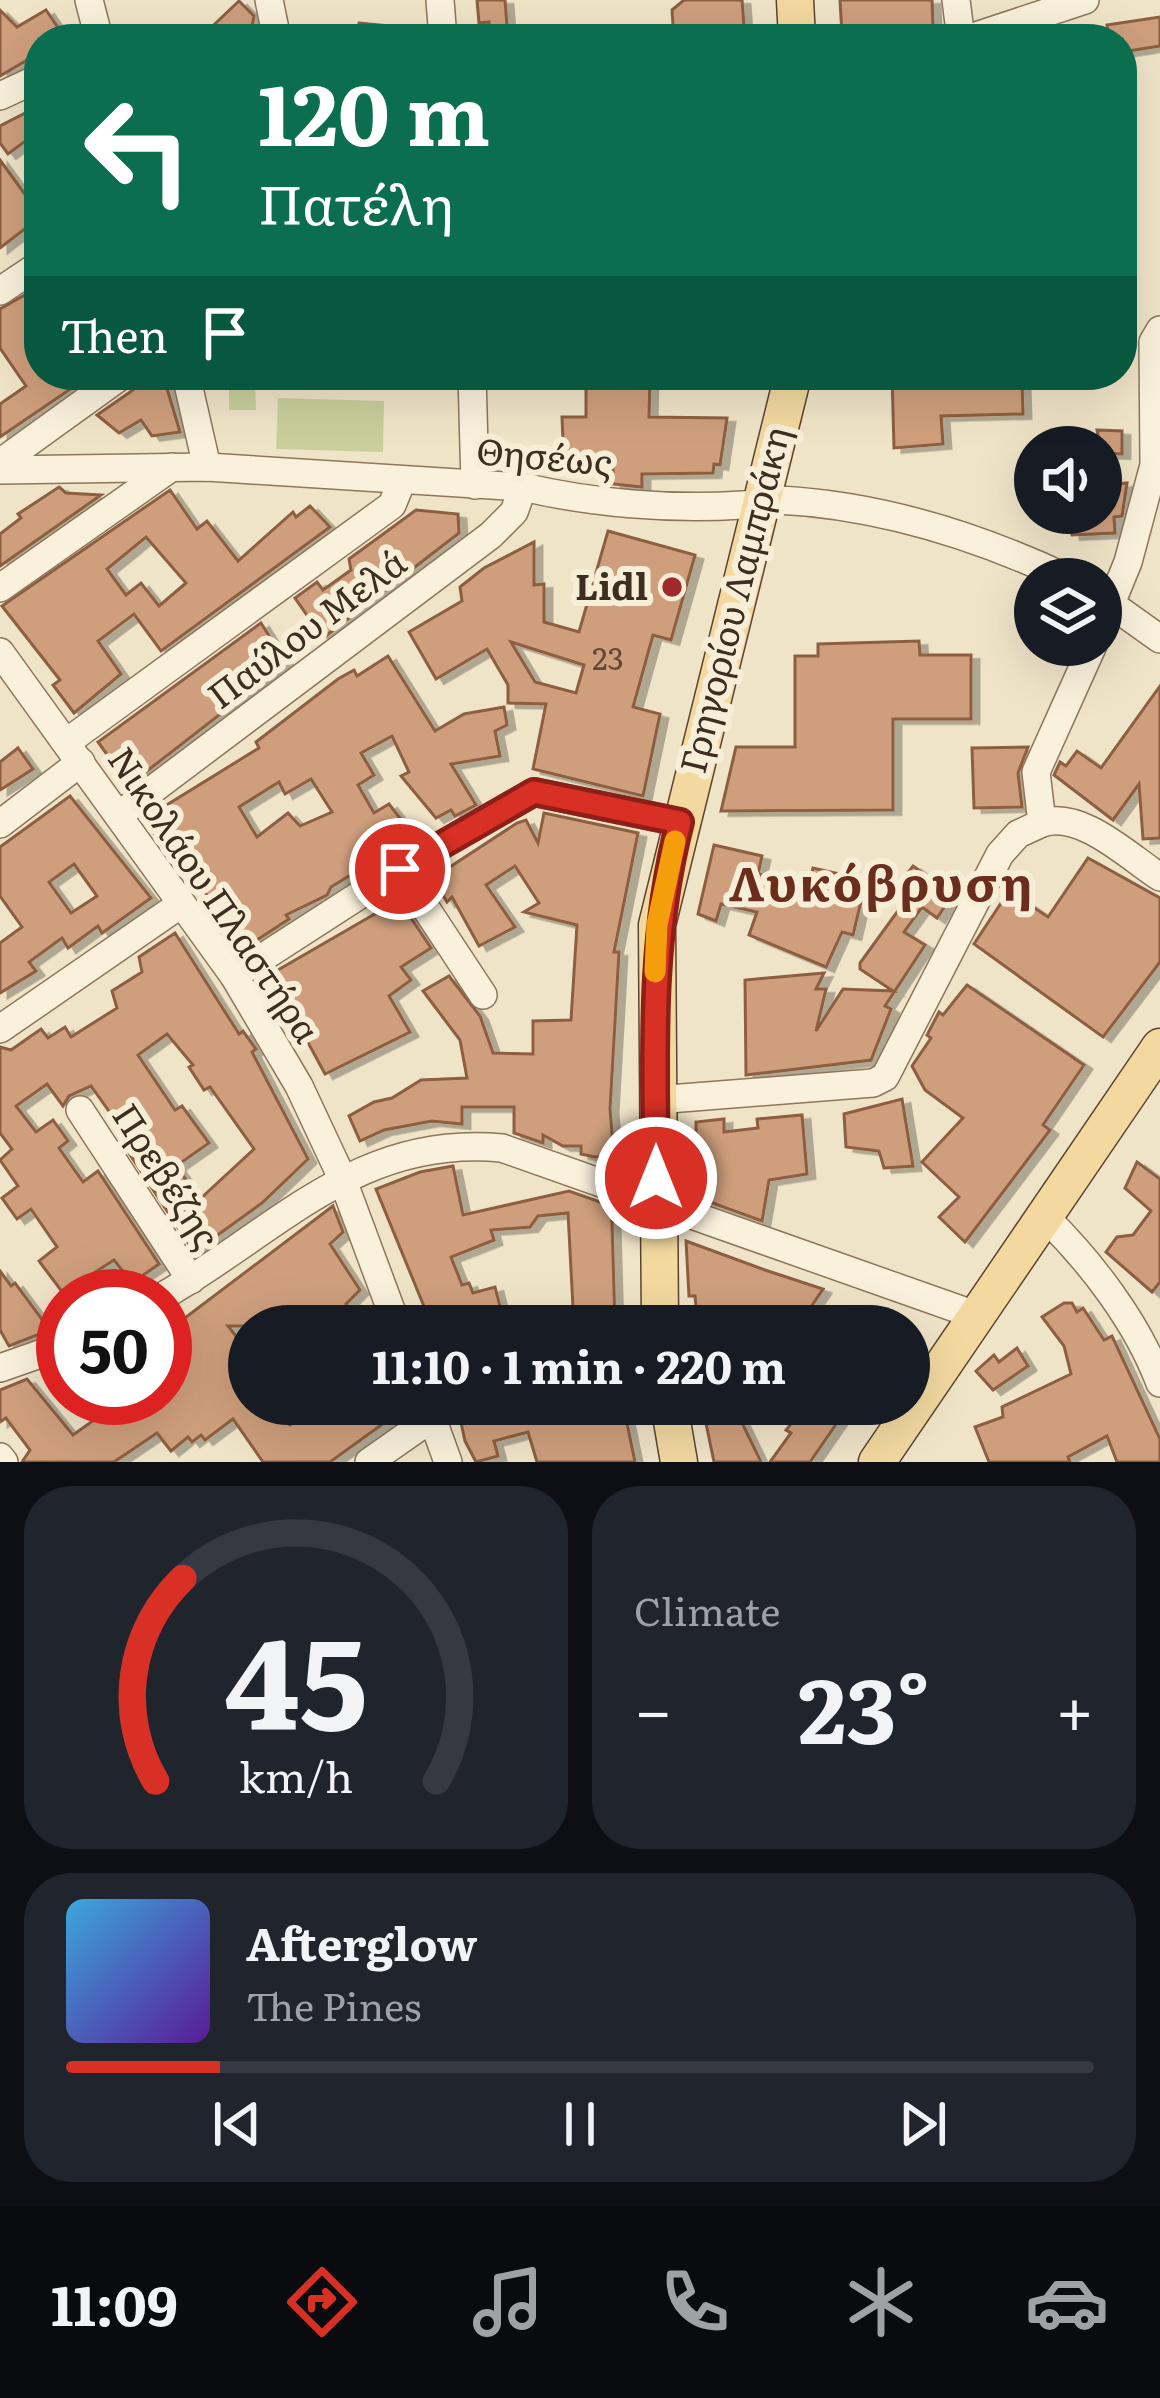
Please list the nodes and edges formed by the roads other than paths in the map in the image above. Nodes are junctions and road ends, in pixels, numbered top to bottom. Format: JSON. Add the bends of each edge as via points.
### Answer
{"nodes":[{"id":1,"x":1084,"y":0,"type":"edge"},
{"id":2,"x":1010,"y":24,"type":"edge"},
{"id":3,"x":1160,"y":330,"type":"edge"},
{"id":4,"x":102,"y":390,"type":"edge"},
{"id":5,"x":189,"y":390,"type":"edge"},
{"id":6,"x":472,"y":390,"type":"edge"},
{"id":7,"x":789,"y":390,"type":"edge"},
{"id":8,"x":1157,"y":464,"type":"edge"},
{"id":9,"x":0,"y":466,"type":"edge"},
{"id":10,"x":172,"y":467,"type":"junction"},
{"id":11,"x":207,"y":467,"type":"junction"},
{"id":12,"x":401,"y":483,"type":"junction"},
{"id":13,"x":475,"y":485,"type":"junction"},
{"id":14,"x":523,"y":487,"type":"junction"},
{"id":15,"x":762,"y":501,"type":"junction"},
{"id":16,"x":1026,"y":558,"type":"edge"},
{"id":17,"x":1122,"y":562,"type":"edge"},
{"id":18,"x":0,"y":588,"type":"edge"},
{"id":19,"x":1122,"y":619,"type":"edge"},
{"id":20,"x":1160,"y":639,"type":"edge"},
{"id":21,"x":0,"y":652,"type":"edge"},
{"id":22,"x":1084,"y":666,"type":"edge"},
{"id":23,"x":74,"y":752,"type":"junction"},
{"id":24,"x":119,"y":815,"type":"junction"},
{"id":25,"x":680,"y":822,"type":"junction"},
{"id":26,"x":1042,"y":823,"type":"junction"},
{"id":27,"x":0,"y":824,"type":"edge"},
{"id":28,"x":400,"y":869,"type":"junction"},
{"id":29,"x":1160,"y":877,"type":"edge"},
{"id":30,"x":182,"y":904,"type":"junction"},
{"id":31,"x":234,"y":976,"type":"junction"},
{"id":32,"x":483,"y":995,"type":"dead end"},
{"id":33,"x":0,"y":1029,"type":"edge"},
{"id":34,"x":1160,"y":1047,"type":"edge"},
{"id":35,"x":656,"y":1100,"type":"junction"},
{"id":36,"x":80,"y":1110,"type":"dead end"},
{"id":37,"x":342,"y":1178,"type":"junction"},
{"id":38,"x":657,"y":1206,"type":"junction"},
{"id":39,"x":1045,"y":1217,"type":"junction"},
{"id":40,"x":183,"y":1269,"type":"edge"},
{"id":41,"x":192,"y":1279,"type":"edge"},
{"id":42,"x":390,"y":1305,"type":"edge"},
{"id":43,"x":659,"y":1305,"type":"edge"},
{"id":44,"x":978,"y":1316,"type":"junction"},
{"id":45,"x":36,"y":1355,"type":"edge"},
{"id":46,"x":0,"y":1368,"type":"edge"},
{"id":47,"x":1160,"y":1383,"type":"edge"},
{"id":48,"x":413,"y":1425,"type":"edge"},
{"id":49,"x":434,"y":1425,"type":"edge"},
{"id":50,"x":673,"y":1425,"type":"edge"},
{"id":51,"x":369,"y":1462,"type":"edge"},
{"id":52,"x":448,"y":1462,"type":"edge"},
{"id":53,"x":679,"y":1462,"type":"edge"},
{"id":54,"x":877,"y":1462,"type":"edge"}],
"edges":[{"from":1,"to":2,"type":"street"},
{"from":3,"to":8,"type":"street","via":[[1153,342]]},
{"from":4,"to":9,"type":"street"},
{"from":5,"to":11,"type":"street"},
{"from":6,"to":13,"type":"street"},
{"from":7,"to":15,"type":"main road","name":"Γρηγορίου Λαμπράκη"},
{"from":8,"to":17,"type":"street"},
{"from":9,"to":10,"type":"street","name":"Θησέως"},
{"from":10,"to":11,"type":"street","name":"Θησέως"},
{"from":10,"to":18,"type":"street"},
{"from":11,"to":12,"type":"street","name":"Θησέως"},
{"from":12,"to":13,"type":"street","name":"Θησέως"},
{"from":12,"to":23,"type":"street","via":[[392,505]]},
{"from":13,"to":14,"type":"street","name":"Θησέως"},
{"from":14,"to":15,"type":"street","name":"Θησέως","via":[[568,498]]},
{"from":14,"to":24,"type":"street","name":"Παύλου Μελά","via":[[514,512],[491,536]]},
{"from":15,"to":16,"type":"street","name":"Θησέως","via":[[928,524]]},
{"from":15,"to":25,"type":"main road","name":"Γρηγορίου Λαμπράκη"},
{"from":19,"to":20,"type":"street"},
{"from":21,"to":23,"type":"street","name":"Νικολάου Πλαστήρα"},
{"from":22,"to":26,"type":"street","via":[[1036,772]]},
{"from":23,"to":24,"type":"street","name":"Νικολάου Πλαστήρα"},
{"from":23,"to":27,"type":"street"},
{"from":24,"to":30,"type":"street","name":"Νικολάου Πλαστήρα"},
{"from":25,"to":28,"type":"street","via":[[534,792]]},
{"from":25,"to":35,"type":"main road","name":"Γρηγορίου Λαμπράκη","via":[[657,925]]},
{"from":26,"to":29,"type":"street","via":[[1079,825]]},
{"from":26,"to":35,"type":"street","via":[[1000,854],[885,1077]]},
{"from":28,"to":31,"type":"street"},
{"from":28,"to":32,"type":"street"},
{"from":30,"to":31,"type":"street","name":"Νικολάου Πλαστήρα"},
{"from":30,"to":33,"type":"street"},
{"from":31,"to":37,"type":"street","name":"Νικολάου Πλαστήρα"},
{"from":34,"to":39,"type":"main road"},
{"from":35,"to":38,"type":"main road","name":"Γρηγορίου Λαμπράκη"},
{"from":36,"to":40,"type":"street","name":"Πρεβέζης"},
{"from":37,"to":38,"type":"street","via":[[443,1146],[488,1147]]},
{"from":37,"to":41,"type":"street"},
{"from":37,"to":42,"type":"street","name":"Νικολάου Πλαστήρα"},
{"from":38,"to":43,"type":"main road","name":"Γρηγορίου Λαμπράκη"},
{"from":38,"to":44,"type":"street"},
{"from":39,"to":44,"type":"main road"},
{"from":39,"to":47,"type":"street","via":[[1142,1340]]},
{"from":44,"to":54,"type":"main road"},
{"from":45,"to":46,"type":"street"},
{"from":48,"to":51,"type":"street"},
{"from":49,"to":52,"type":"street"},
{"from":50,"to":53,"type":"main road"}]}
